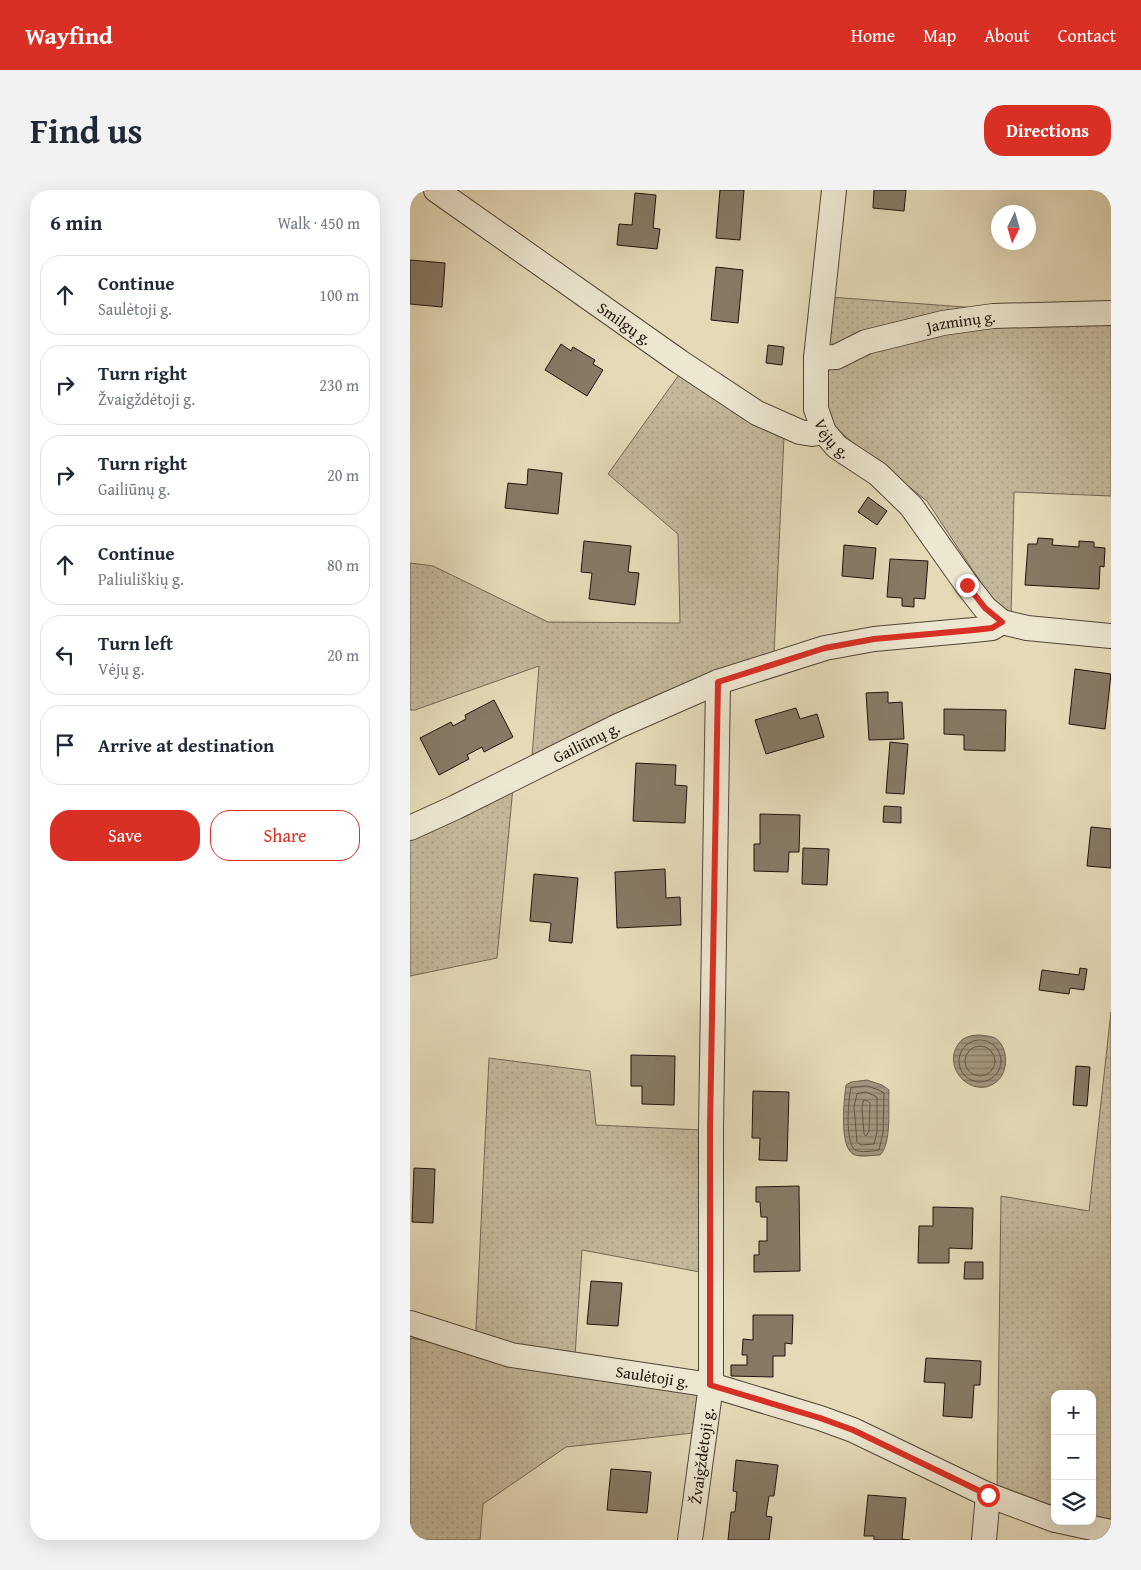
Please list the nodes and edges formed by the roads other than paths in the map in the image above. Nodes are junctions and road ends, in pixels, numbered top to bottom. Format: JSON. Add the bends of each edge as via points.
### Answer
{"nodes":[{"id":1,"x":436,"y":190,"type":"edge"},
{"id":2,"x":834,"y":190,"type":"edge"},
{"id":3,"x":1111,"y":312,"type":"edge"},
{"id":4,"x":816,"y":358,"type":"junction"},
{"id":5,"x":824,"y":432,"type":"junction"},
{"id":6,"x":1002,"y":622,"type":"junction"},
{"id":7,"x":1111,"y":636,"type":"edge"},
{"id":8,"x":718,"y":682,"type":"junction"},
{"id":9,"x":410,"y":828,"type":"edge"},
{"id":10,"x":410,"y":1323,"type":"edge"},
{"id":11,"x":710,"y":1385,"type":"junction"},
{"id":12,"x":988,"y":1495,"type":"junction"},
{"id":13,"x":1051,"y":1519,"type":"edge"},
{"id":14,"x":1079,"y":1525,"type":"edge"},
{"id":15,"x":1111,"y":1532,"type":"edge"},
{"id":16,"x":690,"y":1540,"type":"edge"},
{"id":17,"x":984,"y":1540,"type":"edge"}],
"edges":[{"from":1,"to":5,"type":"street","name":"Smilgų g.","via":[[757,413],[800,432]]},
{"from":2,"to":4,"type":"street","name":"Vėjų g."},
{"from":3,"to":4,"type":"street","name":"Jazminų g.","via":[[993,316],[943,323],[866,342],[836,358]]},
{"from":4,"to":5,"type":"street","name":"Vėjų g.","via":[[816,410]]},
{"from":5,"to":6,"type":"street","name":"Vėjų g.","via":[[837,447],[878,474],[911,506],[985,608]]},
{"from":6,"to":7,"type":"street","via":[[1027,628]]},
{"from":6,"to":8,"type":"street","name":"Gailiūnų g.","via":[[992,628],[874,639],[825,648]]},
{"from":8,"to":9,"type":"street","name":"Gailiūnų g.","via":[[618,726]]},
{"from":8,"to":11,"type":"street","name":"Žvaigždėtoji g.","via":[[710,1128]]},
{"from":10,"to":11,"type":"street","name":"Saulėtoji g.","via":[[511,1355]]},
{"from":11,"to":12,"type":"street","name":"Saulėtoji g.","via":[[853,1430]]},
{"from":11,"to":16,"type":"street","name":"Žvaigždėtoji g."},
{"from":12,"to":13,"type":"street","name":"Saulėtoji g."},
{"from":12,"to":17,"type":"street"},
{"from":14,"to":15,"type":"street"}]}
